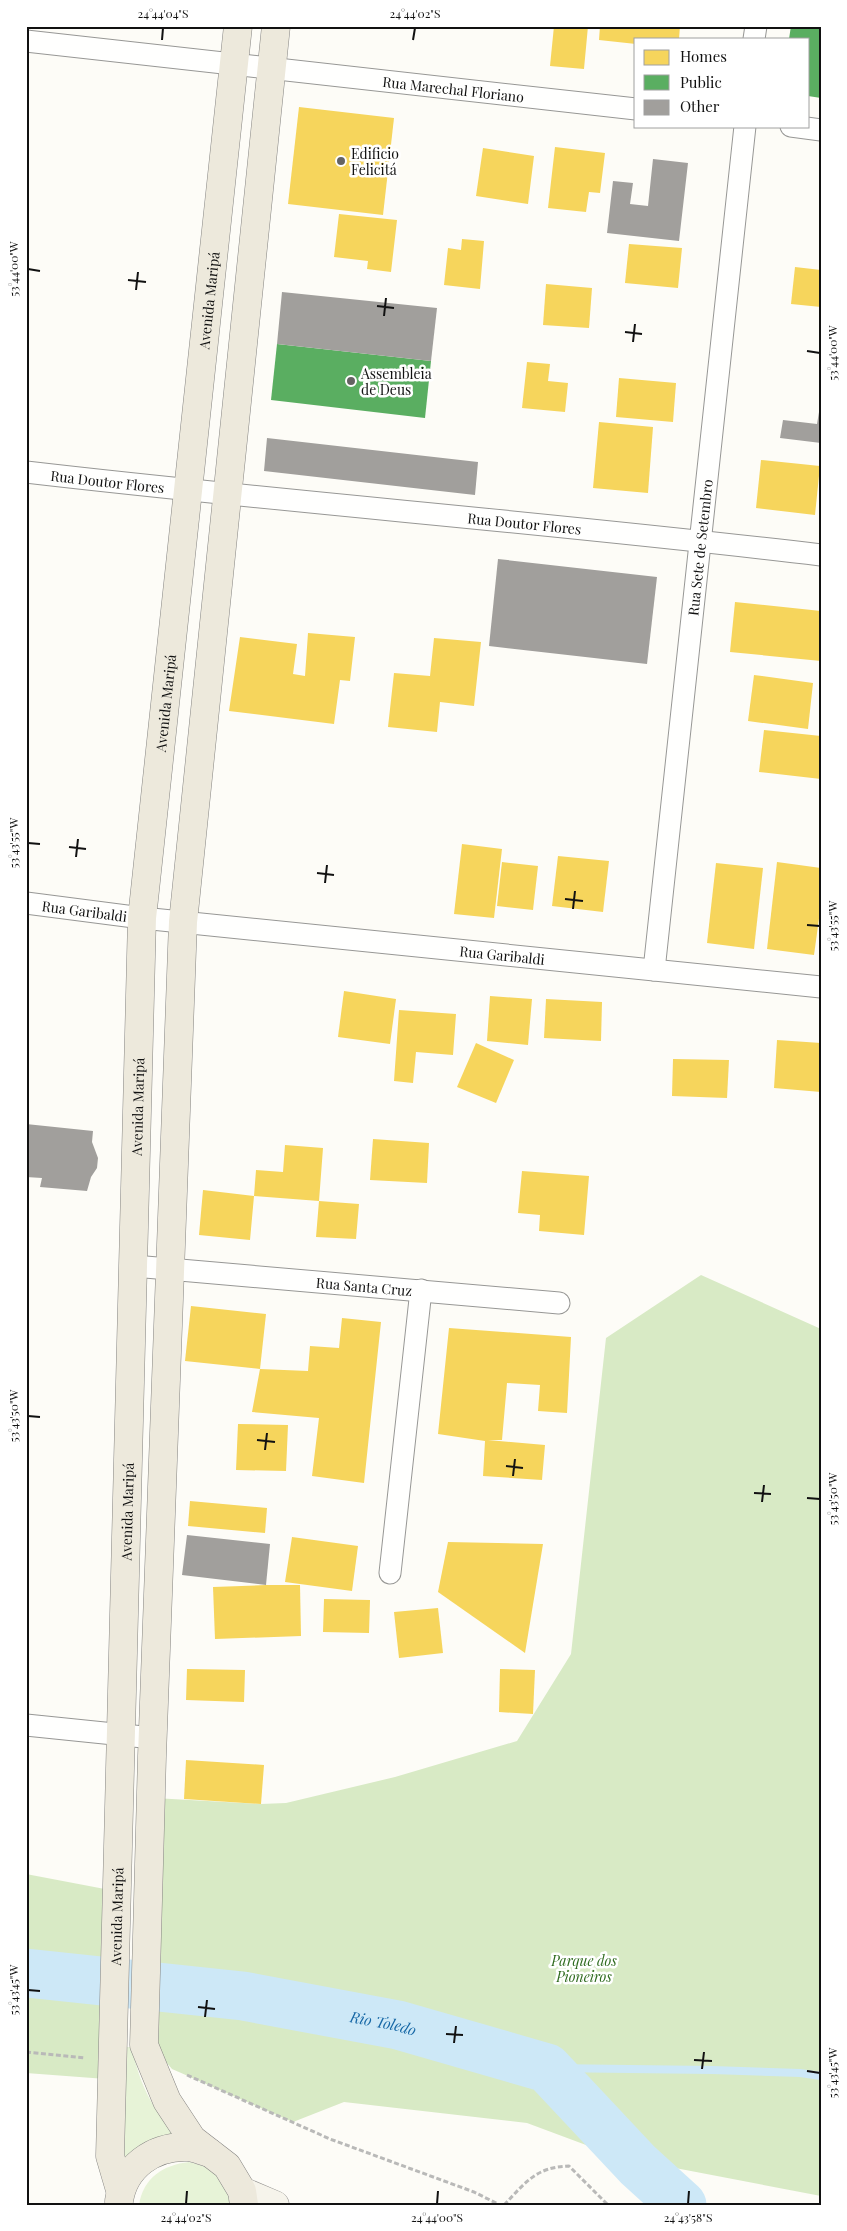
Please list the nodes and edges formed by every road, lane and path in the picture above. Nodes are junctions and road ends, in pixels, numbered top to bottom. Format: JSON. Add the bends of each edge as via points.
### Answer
{"nodes":[{"id":1,"x":238,"y":26,"type":"edge"},
{"id":2,"x":276,"y":26,"type":"edge"},
{"id":3,"x":26,"y":41,"type":"edge"},
{"id":4,"x":234,"y":66,"type":"junction"},
{"id":5,"x":271,"y":70,"type":"junction"},
{"id":6,"x":634,"y":109,"type":"edge"},
{"id":7,"x":745,"y":128,"type":"edge"},
{"id":8,"x":806,"y":128,"type":"edge"},
{"id":9,"x":821,"y":130,"type":"edge"},
{"id":10,"x":26,"y":472,"type":"edge"},
{"id":11,"x":189,"y":491,"type":"junction"},
{"id":12,"x":228,"y":494,"type":"junction"},
{"id":13,"x":700,"y":540,"type":"junction"},
{"id":14,"x":821,"y":555,"type":"edge"},
{"id":15,"x":26,"y":903,"type":"edge"},
{"id":16,"x":142,"y":918,"type":"junction"},
{"id":17,"x":183,"y":922,"type":"junction"},
{"id":18,"x":654,"y":970,"type":"junction"},
{"id":19,"x":821,"y":987,"type":"edge"},
{"id":20,"x":134,"y":1266,"type":"junction"},
{"id":21,"x":169,"y":1268,"type":"junction"},
{"id":22,"x":421,"y":1290,"type":"junction"},
{"id":23,"x":559,"y":1303,"type":"dead end"},
{"id":24,"x":390,"y":1572,"type":"dead end"},
{"id":25,"x":26,"y":1725,"type":"edge"},
{"id":26,"x":122,"y":1736,"type":"junction"},
{"id":27,"x":153,"y":1738,"type":"junction"},
{"id":28,"x":113,"y":2050,"type":"junction"},
{"id":29,"x":26,"y":2052,"type":"edge"},
{"id":30,"x":149,"y":2056,"type":"junction"},
{"id":31,"x":210,"y":2153,"type":"junction"},
{"id":32,"x":119,"y":2197,"type":"edge"},
{"id":33,"x":243,"y":2198,"type":"edge"},
{"id":34,"x":275,"y":2205,"type":"edge"},
{"id":35,"x":500,"y":2205,"type":"edge"},
{"id":36,"x":504,"y":2205,"type":"edge"},
{"id":37,"x":608,"y":2205,"type":"edge"}],
"edges":[{"from":1,"to":4,"type":"main road","name":"Avenida Maripá"},
{"from":2,"to":5,"type":"main road"},
{"from":3,"to":4,"type":"street"},
{"from":4,"to":5,"type":"street","name":"Rua Marechal Floriano"},
{"from":4,"to":11,"type":"main road","name":"Avenida Maripá"},
{"from":5,"to":6,"type":"street","name":"Rua Marechal Floriano"},
{"from":5,"to":12,"type":"main road"},
{"from":7,"to":13,"type":"street","name":"Rua Sete de Setembro"},
{"from":8,"to":9,"type":"street"},
{"from":10,"to":11,"type":"street","name":"Rua Doutor Flores"},
{"from":11,"to":12,"type":"street","name":"Rua Doutor Flores"},
{"from":11,"to":16,"type":"main road","name":"Avenida Maripá"},
{"from":12,"to":13,"type":"street","name":"Rua Doutor Flores"},
{"from":12,"to":17,"type":"main road"},
{"from":13,"to":14,"type":"street","name":"Rua Doutor Flores"},
{"from":13,"to":18,"type":"street","name":"Rua Sete de Setembro"},
{"from":15,"to":16,"type":"street","name":"Rua Garibaldi"},
{"from":16,"to":17,"type":"street","name":"Rua Garibaldi"},
{"from":16,"to":20,"type":"main road","name":"Avenida Maripá"},
{"from":17,"to":18,"type":"street","name":"Rua Garibaldi"},
{"from":17,"to":21,"type":"main road"},
{"from":18,"to":19,"type":"street","name":"Rua Garibaldi"},
{"from":20,"to":21,"type":"street","name":"Rua Santa Cruz"},
{"from":20,"to":26,"type":"main road","name":"Avenida Maripá"},
{"from":21,"to":22,"type":"street","name":"Rua Santa Cruz"},
{"from":21,"to":27,"type":"main road"},
{"from":22,"to":23,"type":"street","name":"Rua Santa Cruz"},
{"from":22,"to":24,"type":"street"},
{"from":25,"to":26,"type":"street"},
{"from":26,"to":27,"type":"street"},
{"from":26,"to":28,"type":"main road","name":"Avenida Maripá"},
{"from":27,"to":30,"type":"main road","via":[[148,1928]]},
{"from":28,"to":29,"type":"path"},
{"from":28,"to":32,"type":"main road","name":"Avenida Maripá","via":[[110,2156]]},
{"from":30,"to":31,"type":"main road","via":[[167,2101],[192,2139]]},
{"from":30,"to":35,"type":"path","via":[[330,2139],[474,2192]]},
{"from":31,"to":32,"type":"main road","via":[[188,2147],[166,2148],[146,2157],[131,2170]]},
{"from":31,"to":33,"type":"main road","via":[[227,2166]]},
{"from":33,"to":34,"type":"street"},
{"from":36,"to":37,"type":"path","via":[[528,2180],[551,2167],[569,2166]]}]}
